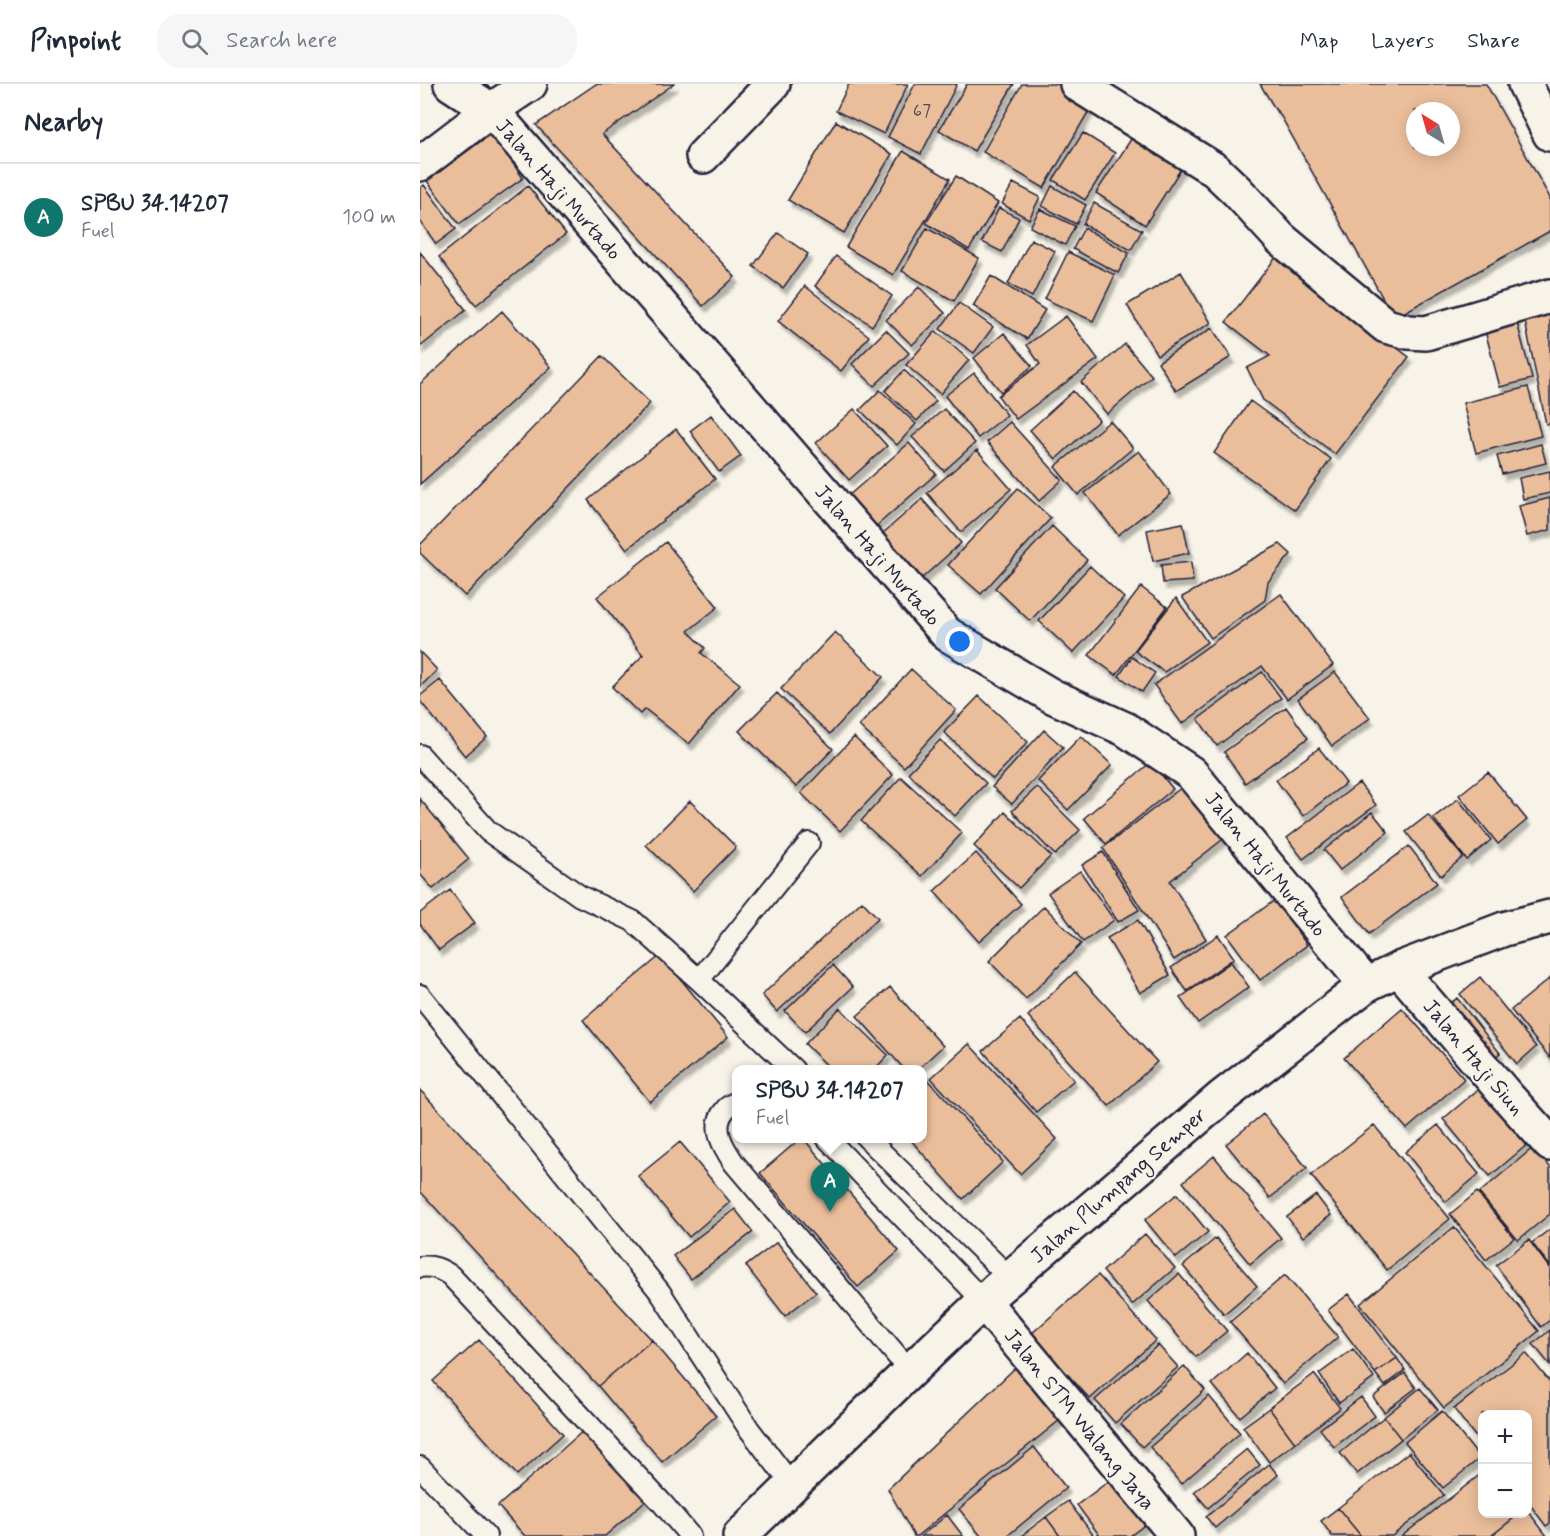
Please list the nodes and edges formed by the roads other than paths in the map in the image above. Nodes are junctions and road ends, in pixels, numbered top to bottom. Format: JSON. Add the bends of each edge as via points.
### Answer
{"nodes":[{"id":1,"x":451,"y":84,"type":"edge"},
{"id":2,"x":530,"y":84,"type":"edge"},
{"id":3,"x":773,"y":84,"type":"edge"},
{"id":4,"x":1077,"y":84,"type":"edge"},
{"id":5,"x":1525,"y":84,"type":"edge"},
{"id":6,"x":491,"y":110,"type":"junction"},
{"id":7,"x":1550,"y":134,"type":"edge"},
{"id":8,"x":703,"y":156,"type":"dead end"},
{"id":9,"x":420,"y":164,"type":"edge"},
{"id":10,"x":1550,"y":296,"type":"edge"},
{"id":11,"x":420,"y":755,"type":"edge"},
{"id":12,"x":809,"y":843,"type":"dead end"},
{"id":13,"x":1550,"y":917,"type":"edge"},
{"id":14,"x":1399,"y":969,"type":"junction"},
{"id":15,"x":699,"y":980,"type":"junction"},
{"id":16,"x":1366,"y":985,"type":"junction"},
{"id":17,"x":420,"y":995,"type":"edge"},
{"id":18,"x":789,"y":1065,"type":"edge"},
{"id":19,"x":732,"y":1105,"type":"edge"},
{"id":20,"x":833,"y":1143,"type":"edge"},
{"id":21,"x":872,"y":1143,"type":"edge"},
{"id":22,"x":1550,"y":1144,"type":"edge"},
{"id":23,"x":420,"y":1267,"type":"edge"},
{"id":24,"x":1010,"y":1278,"type":"junction"},
{"id":25,"x":984,"y":1302,"type":"junction"},
{"id":26,"x":910,"y":1371,"type":"junction"},
{"id":27,"x":420,"y":1467,"type":"edge"},
{"id":28,"x":792,"y":1485,"type":"junction"},
{"id":29,"x":486,"y":1536,"type":"edge"},
{"id":30,"x":690,"y":1536,"type":"edge"},
{"id":31,"x":740,"y":1536,"type":"edge"},
{"id":32,"x":1177,"y":1536,"type":"edge"}],
"edges":[{"from":1,"to":6,"type":"street","name":"Jalan Haji Murtado"},
{"from":2,"to":6,"type":"street"},
{"from":3,"to":8,"type":"street"},
{"from":4,"to":10,"type":"street","via":[[1215,170],[1281,239],[1386,326],[1426,333]]},
{"from":5,"to":7,"type":"street"},
{"from":6,"to":9,"type":"street"},
{"from":6,"to":16,"type":"street","name":"Jalan Haji Murtado","via":[[947,634],[1052,696],[1125,729],[1191,773]]},
{"from":11,"to":15,"type":"lane","via":[[488,831],[580,896],[633,921]]},
{"from":12,"to":15,"type":"lane"},
{"from":13,"to":14,"type":"street","name":"Jalan Plumpang Semper","via":[[1504,929]]},
{"from":14,"to":16,"type":"street","name":"Jalan Plumpang Semper"},
{"from":14,"to":22,"type":"street","name":"Jalan Haji Siun"},
{"from":15,"to":18,"type":"lane"},
{"from":16,"to":24,"type":"street","name":"Jalan Plumpang Semper","via":[[1222,1096]]},
{"from":17,"to":28,"type":"lane","via":[[660,1292],[749,1429]]},
{"from":19,"to":26,"type":"lane","via":[[725,1109],[718,1123],[723,1147]]},
{"from":20,"to":25,"type":"lane"},
{"from":21,"to":24,"type":"lane"},
{"from":23,"to":30,"type":"lane","via":[[441,1269],[450,1275]]},
{"from":24,"to":25,"type":"street","name":"Jalan Plumpang Semper"},
{"from":25,"to":26,"type":"street","name":"Jalan Plumpang Semper"},
{"from":25,"to":32,"type":"street","name":"Jalan STM Walang Jaya"},
{"from":26,"to":28,"type":"street","name":"Jalan Plumpang Semper"},
{"from":27,"to":29,"type":"lane"},
{"from":28,"to":31,"type":"street","name":"Jalan Plumpang Semper"}]}
